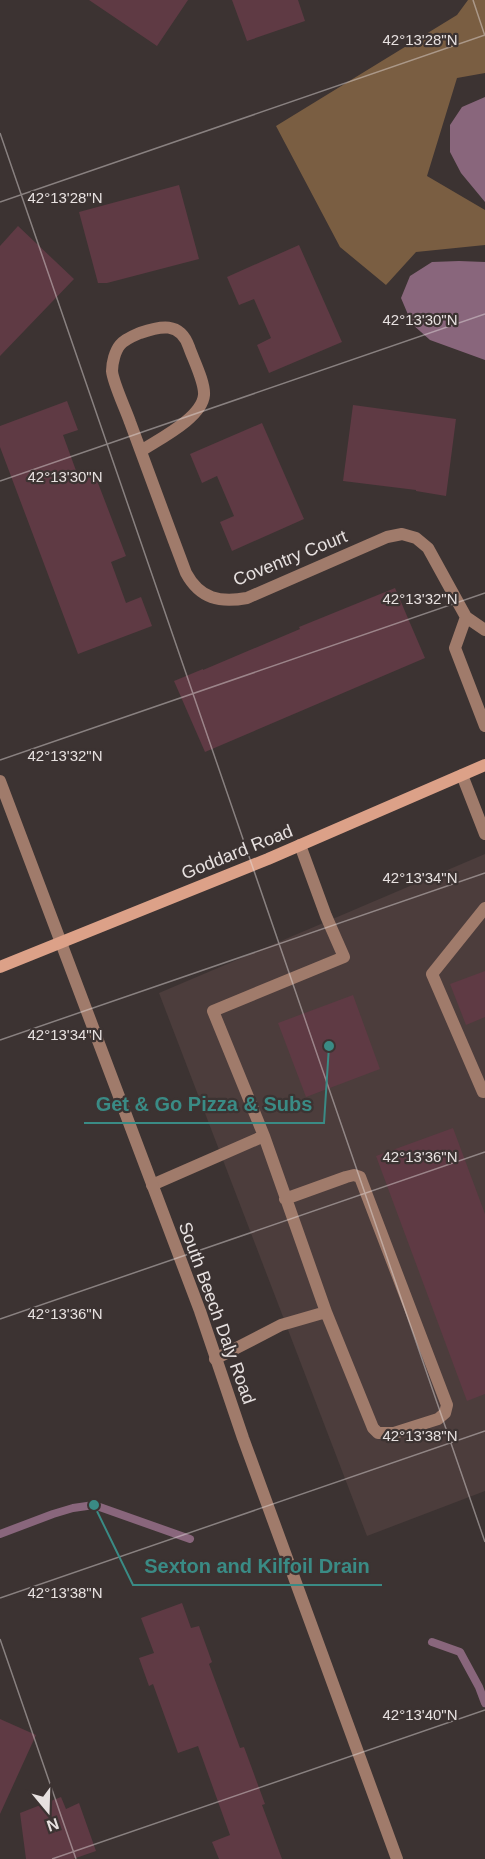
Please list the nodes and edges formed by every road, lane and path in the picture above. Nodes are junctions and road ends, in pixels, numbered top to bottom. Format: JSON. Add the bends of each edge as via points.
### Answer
{"nodes":[{"id":1,"x":141,"y":451,"type":"junction"},
{"id":2,"x":466,"y":617,"type":"junction"},
{"id":3,"x":485,"y":630,"type":"edge"},
{"id":4,"x":485,"y":726,"type":"edge"},
{"id":5,"x":485,"y":765,"type":"edge"},
{"id":6,"x":462,"y":775,"type":"junction"},
{"id":7,"x":0,"y":781,"type":"edge"},
{"id":8,"x":485,"y":834,"type":"edge"},
{"id":9,"x":300,"y":845,"type":"junction"},
{"id":10,"x":485,"y":908,"type":"edge"},
{"id":11,"x":61,"y":943,"type":"junction"},
{"id":12,"x":0,"y":967,"type":"edge"},
{"id":13,"x":485,"y":1091,"type":"edge"},
{"id":14,"x":264,"y":1137,"type":"junction"},
{"id":15,"x":152,"y":1185,"type":"junction"},
{"id":16,"x":285,"y":1199,"type":"junction"},
{"id":17,"x":326,"y":1312,"type":"junction"},
{"id":18,"x":215,"y":1359,"type":"junction"},
{"id":19,"x":397,"y":1859,"type":"edge"}],
"edges":[{"from":1,"to":1,"type":"street","name":"Coventry Court","via":[[112,372],[114,357],[130,337],[166,327],[179,331],[186,340],[204,395],[190,419]]},
{"from":1,"to":2,"type":"street","name":"Coventry Court","via":[[190,582],[212,598],[247,598],[402,534],[416,538],[428,548]]},
{"from":2,"to":3,"type":"street","name":"Coventry Court"},
{"from":2,"to":4,"type":"street","via":[[455,648]]},
{"from":5,"to":6,"type":"main road","name":"Goddard Road"},
{"from":6,"to":8,"type":"street"},
{"from":6,"to":9,"type":"main road","name":"Goddard Road"},
{"from":7,"to":11,"type":"street","name":"South Beech Daly Road"},
{"from":9,"to":11,"type":"main road","name":"Goddard Road"},
{"from":9,"to":14,"type":"street","via":[[344,957],[213,1011]]},
{"from":10,"to":13,"type":"street","via":[[432,974]]},
{"from":11,"to":12,"type":"main road","name":"Goddard Road"},
{"from":11,"to":15,"type":"street","name":"South Beech Daly Road"},
{"from":14,"to":15,"type":"street"},
{"from":14,"to":16,"type":"street"},
{"from":15,"to":18,"type":"street","name":"South Beech Daly Road"},
{"from":16,"to":17,"type":"street"},
{"from":16,"to":17,"type":"street","via":[[346,1177],[360,1177],[447,1405],[445,1413],[438,1419],[394,1433],[378,1433]]},
{"from":17,"to":18,"type":"street","via":[[281,1326]]},
{"from":18,"to":19,"type":"street","name":"South Beech Daly Road"}]}
